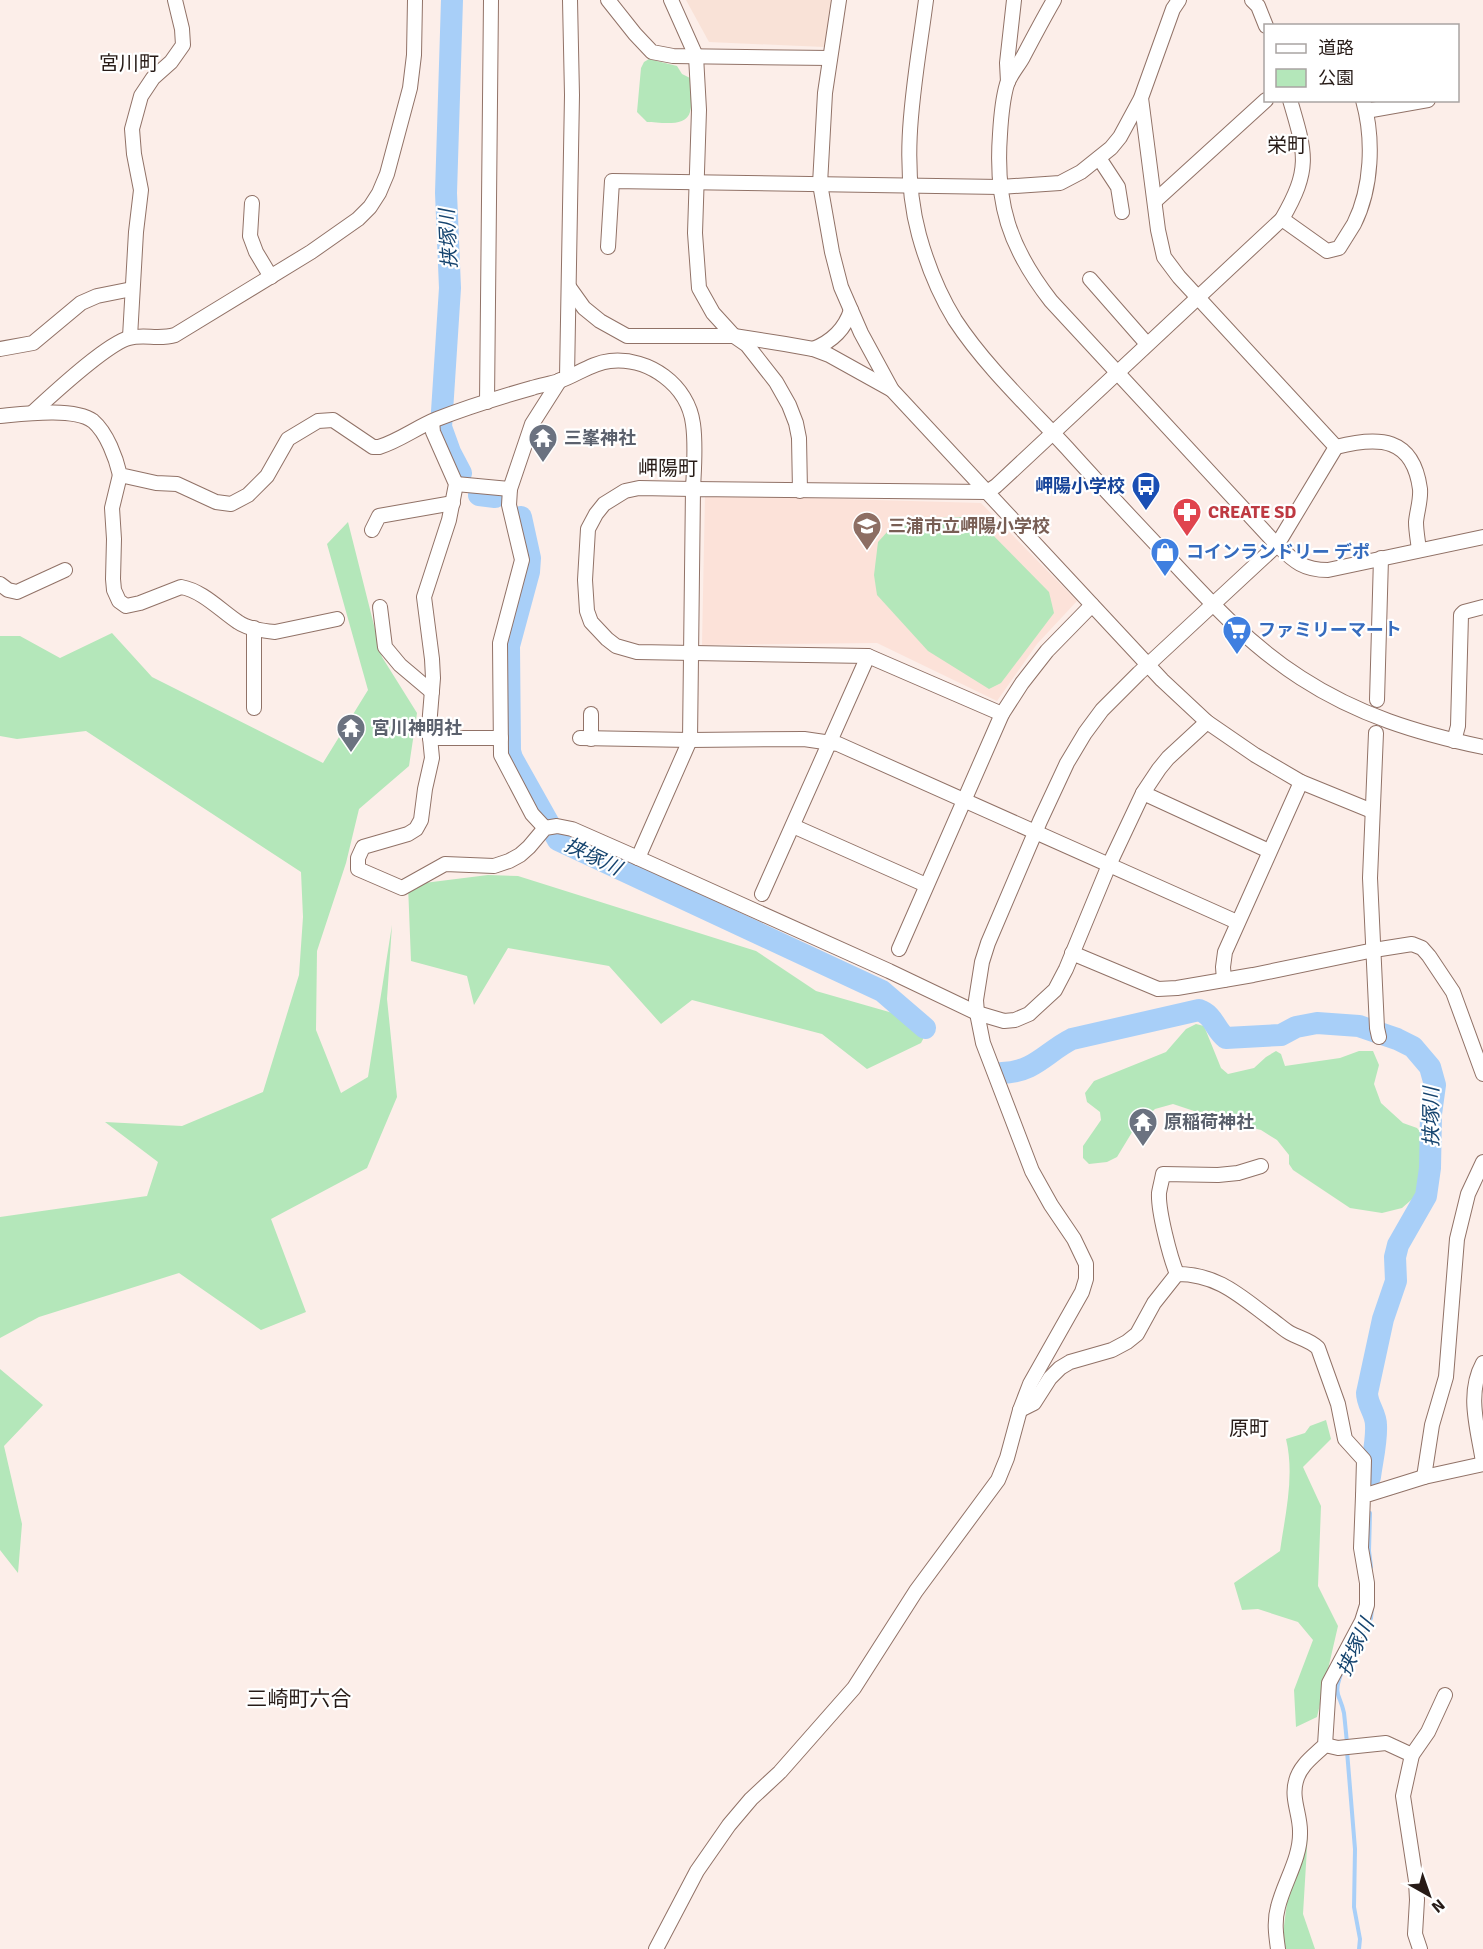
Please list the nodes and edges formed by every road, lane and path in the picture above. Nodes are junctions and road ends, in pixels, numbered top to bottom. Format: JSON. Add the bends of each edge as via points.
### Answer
{"nodes":[{"id":1,"x":175,"y":0,"type":"edge"},
{"id":2,"x":415,"y":0,"type":"edge"},
{"id":3,"x":491,"y":0,"type":"edge"},
{"id":4,"x":570,"y":0,"type":"edge"},
{"id":5,"x":608,"y":0,"type":"edge"},
{"id":6,"x":671,"y":0,"type":"edge"},
{"id":7,"x":839,"y":0,"type":"edge"},
{"id":8,"x":926,"y":0,"type":"edge"},
{"id":9,"x":1014,"y":0,"type":"edge"},
{"id":10,"x":1054,"y":0,"type":"edge"},
{"id":11,"x":1179,"y":0,"type":"edge"},
{"id":12,"x":1252,"y":0,"type":"edge"},
{"id":13,"x":1265,"y":24,"type":"edge"},
{"id":14,"x":696,"y":56,"type":"junction"},
{"id":15,"x":830,"y":58,"type":"junction"},
{"id":16,"x":1008,"y":82,"type":"junction"},
{"id":17,"x":1141,"y":98,"type":"junction"},
{"id":18,"x":1264,"y":102,"type":"edge"},
{"id":19,"x":1291,"y":102,"type":"edge"},
{"id":20,"x":1407,"y":102,"type":"edge"},
{"id":21,"x":1364,"y":106,"type":"edge"},
{"id":22,"x":1099,"y":158,"type":"junction"},
{"id":23,"x":697,"y":182,"type":"junction"},
{"id":24,"x":820,"y":184,"type":"junction"},
{"id":25,"x":910,"y":185,"type":"junction"},
{"id":26,"x":1000,"y":187,"type":"junction"},
{"id":27,"x":1155,"y":201,"type":"junction"},
{"id":28,"x":252,"y":203,"type":"dead end"},
{"id":29,"x":1122,"y":212,"type":"dead end"},
{"id":30,"x":1282,"y":219,"type":"junction"},
{"id":31,"x":608,"y":247,"type":"dead end"},
{"id":32,"x":271,"y":277,"type":"junction"},
{"id":33,"x":1090,"y":279,"type":"dead end"},
{"id":34,"x":569,"y":287,"type":"junction"},
{"id":35,"x":132,"y":289,"type":"junction"},
{"id":36,"x":1197,"y":297,"type":"junction"},
{"id":37,"x":851,"y":310,"type":"junction"},
{"id":38,"x":627,"y":336,"type":"junction"},
{"id":39,"x":734,"y":336,"type":"junction"},
{"id":40,"x":130,"y":338,"type":"junction"},
{"id":41,"x":1147,"y":344,"type":"junction"},
{"id":42,"x":0,"y":349,"type":"edge"},
{"id":43,"x":813,"y":349,"type":"junction"},
{"id":44,"x":620,"y":361,"type":"junction"},
{"id":45,"x":1117,"y":372,"type":"junction"},
{"id":46,"x":564,"y":379,"type":"junction"},
{"id":47,"x":892,"y":390,"type":"junction"},
{"id":48,"x":487,"y":402,"type":"junction"},
{"id":49,"x":33,"y":413,"type":"junction"},
{"id":50,"x":0,"y":416,"type":"edge"},
{"id":51,"x":438,"y":419,"type":"junction"},
{"id":52,"x":1053,"y":433,"type":"junction"},
{"id":53,"x":1336,"y":447,"type":"junction"},
{"id":54,"x":120,"y":475,"type":"junction"},
{"id":55,"x":456,"y":484,"type":"junction"},
{"id":56,"x":510,"y":489,"type":"junction"},
{"id":57,"x":693,"y":489,"type":"junction"},
{"id":58,"x":800,"y":491,"type":"junction"},
{"id":59,"x":987,"y":492,"type":"junction"},
{"id":60,"x":453,"y":503,"type":"junction"},
{"id":61,"x":372,"y":530,"type":"dead end"},
{"id":62,"x":1483,"y":537,"type":"edge"},
{"id":63,"x":1277,"y":545,"type":"junction"},
{"id":64,"x":1419,"y":550,"type":"junction"},
{"id":65,"x":1381,"y":558,"type":"junction"},
{"id":66,"x":65,"y":570,"type":"dead end"},
{"id":67,"x":0,"y":584,"type":"edge"},
{"id":68,"x":1213,"y":604,"type":"junction"},
{"id":69,"x":1092,"y":605,"type":"junction"},
{"id":70,"x":380,"y":607,"type":"dead end"},
{"id":71,"x":1483,"y":607,"type":"edge"},
{"id":72,"x":337,"y":620,"type":"dead end"},
{"id":73,"x":254,"y":628,"type":"junction"},
{"id":74,"x":691,"y":652,"type":"junction"},
{"id":75,"x":868,"y":656,"type":"junction"},
{"id":76,"x":1148,"y":665,"type":"junction"},
{"id":77,"x":432,"y":692,"type":"junction"},
{"id":78,"x":1377,"y":700,"type":"dead end"},
{"id":79,"x":254,"y":708,"type":"dead end"},
{"id":80,"x":591,"y":714,"type":"dead end"},
{"id":81,"x":1002,"y":714,"type":"junction"},
{"id":82,"x":1207,"y":722,"type":"junction"},
{"id":83,"x":1376,"y":733,"type":"dead end"},
{"id":84,"x":430,"y":738,"type":"junction"},
{"id":85,"x":501,"y":738,"type":"junction"},
{"id":86,"x":690,"y":740,"type":"junction"},
{"id":87,"x":1454,"y":741,"type":"junction"},
{"id":88,"x":830,"y":742,"type":"junction"},
{"id":89,"x":1483,"y":747,"type":"edge"},
{"id":90,"x":1301,"y":782,"type":"junction"},
{"id":91,"x":1143,"y":794,"type":"junction"},
{"id":92,"x":963,"y":799,"type":"junction"},
{"id":93,"x":1371,"y":811,"type":"junction"},
{"id":94,"x":793,"y":826,"type":"junction"},
{"id":95,"x":550,"y":827,"type":"junction"},
{"id":96,"x":1036,"y":832,"type":"junction"},
{"id":97,"x":1269,"y":851,"type":"junction"},
{"id":98,"x":638,"y":858,"type":"junction"},
{"id":99,"x":1109,"y":865,"type":"junction"},
{"id":100,"x":926,"y":885,"type":"junction"},
{"id":101,"x":762,"y":894,"type":"dead end"},
{"id":102,"x":1237,"y":922,"type":"junction"},
{"id":103,"x":899,"y":949,"type":"dead end"},
{"id":104,"x":1374,"y":950,"type":"junction"},
{"id":105,"x":1072,"y":953,"type":"junction"},
{"id":106,"x":1224,"y":980,"type":"junction"},
{"id":107,"x":977,"y":1013,"type":"junction"},
{"id":108,"x":1378,"y":1032,"type":"dead end"},
{"id":109,"x":1483,"y":1074,"type":"edge"},
{"id":110,"x":1483,"y":1162,"type":"edge"},
{"id":111,"x":1261,"y":1166,"type":"dead end"},
{"id":112,"x":1177,"y":1274,"type":"junction"},
{"id":113,"x":1483,"y":1363,"type":"edge"},
{"id":114,"x":1020,"y":1410,"type":"junction"},
{"id":115,"x":1483,"y":1463,"type":"edge"},
{"id":116,"x":1424,"y":1477,"type":"junction"},
{"id":117,"x":1363,"y":1496,"type":"junction"},
{"id":118,"x":1445,"y":1695,"type":"dead end"},
{"id":119,"x":1325,"y":1745,"type":"junction"},
{"id":120,"x":1412,"y":1755,"type":"junction"},
{"id":121,"x":657,"y":1949,"type":"edge"},
{"id":122,"x":1278,"y":1949,"type":"edge"},
{"id":123,"x":1420,"y":1949,"type":"edge"}],
"edges":[{"from":1,"to":35,"type":"street","via":[[183,45],[141,96],[132,129],[141,190]]},
{"from":2,"to":32,"type":"street","via":[[410,88],[379,193],[358,219]]},
{"from":3,"to":48,"type":"street"},
{"from":4,"to":34,"type":"street"},
{"from":5,"to":14,"type":"street","via":[[652,51]]},
{"from":6,"to":14,"type":"street"},
{"from":7,"to":15,"type":"street"},
{"from":8,"to":25,"type":"street","via":[[910,125]]},
{"from":9,"to":16,"type":"street"},
{"from":10,"to":16,"type":"street"},
{"from":11,"to":17,"type":"street"},
{"from":12,"to":13,"type":"street"},
{"from":14,"to":15,"type":"street"},
{"from":14,"to":23,"type":"street"},
{"from":15,"to":24,"type":"street"},
{"from":16,"to":26,"type":"street","via":[[1002,103]]},
{"from":17,"to":22,"type":"street","via":[[1120,137]]},
{"from":17,"to":27,"type":"street"},
{"from":18,"to":27,"type":"street"},
{"from":19,"to":30,"type":"street","via":[[1304,160],[1300,183]]},
{"from":20,"to":21,"type":"street"},
{"from":21,"to":30,"type":"street","via":[[1369,151],[1365,189],[1354,223],[1339,248],[1327,250]]},
{"from":22,"to":26,"type":"street","via":[[1060,183]]},
{"from":22,"to":29,"type":"street","via":[[1118,187]]},
{"from":23,"to":24,"type":"street"},
{"from":23,"to":31,"type":"street","via":[[612,181]]},
{"from":23,"to":39,"type":"street","via":[[699,288],[713,313]]},
{"from":24,"to":25,"type":"street"},
{"from":24,"to":37,"type":"street","via":[[832,252]]},
{"from":25,"to":26,"type":"street"},
{"from":25,"to":52,"type":"street","via":[[925,256],[954,318],[970,342]]},
{"from":26,"to":45,"type":"street","via":[[1013,240],[1032,278]]},
{"from":27,"to":36,"type":"street","via":[[1164,257]]},
{"from":28,"to":32,"type":"street","via":[[249,236]]},
{"from":30,"to":36,"type":"street"},
{"from":32,"to":40,"type":"street","via":[[175,335]]},
{"from":33,"to":41,"type":"street"},
{"from":34,"to":38,"type":"street","via":[[584,308]]},
{"from":34,"to":46,"type":"street"},
{"from":35,"to":40,"type":"street"},
{"from":35,"to":42,"type":"street","via":[[81,303],[33,343]]},
{"from":36,"to":41,"type":"street"},
{"from":36,"to":53,"type":"street"},
{"from":37,"to":43,"type":"street","via":[[838,333]]},
{"from":37,"to":47,"type":"street"},
{"from":38,"to":39,"type":"street"},
{"from":38,"to":44,"type":"street"},
{"from":39,"to":43,"type":"street"},
{"from":39,"to":58,"type":"street","via":[[758,358],[789,405],[799,438]]},
{"from":40,"to":49,"type":"street","via":[[106,350]]},
{"from":41,"to":45,"type":"street"},
{"from":43,"to":47,"type":"street"},
{"from":44,"to":46,"type":"street","via":[[598,364]]},
{"from":44,"to":57,"type":"street","via":[[654,369],[670,380],[683,397],[693,422]]},
{"from":45,"to":52,"type":"street"},
{"from":45,"to":63,"type":"street"},
{"from":46,"to":48,"type":"street"},
{"from":46,"to":56,"type":"street","via":[[532,424]]},
{"from":47,"to":59,"type":"street"},
{"from":48,"to":51,"type":"street"},
{"from":49,"to":50,"type":"street"},
{"from":49,"to":54,"type":"street","via":[[55,412],[92,421],[111,447]]},
{"from":51,"to":54,"type":"street","via":[[379,447],[373,447],[333,420],[318,421],[288,440],[267,476],[248,495],[231,504],[216,502],[177,484]]},
{"from":51,"to":55,"type":"street","via":[[433,432]]},
{"from":52,"to":59,"type":"street"},
{"from":52,"to":68,"type":"street"},
{"from":53,"to":63,"type":"street"},
{"from":53,"to":64,"type":"street","via":[[1385,441],[1403,450],[1413,465],[1420,491],[1416,522]]},
{"from":54,"to":73,"type":"street","via":[[112,508],[113,579],[119,601],[126,606],[188,588],[241,624]]},
{"from":55,"to":56,"type":"street"},
{"from":55,"to":60,"type":"street"},
{"from":56,"to":85,"type":"street","via":[[509,505],[522,560],[500,643]]},
{"from":57,"to":58,"type":"street"},
{"from":57,"to":74,"type":"street"},
{"from":57,"to":74,"type":"street","via":[[639,488],[625,491],[604,504],[588,529],[585,580],[591,622],[615,646],[637,652]]},
{"from":58,"to":59,"type":"street"},
{"from":59,"to":69,"type":"street"},
{"from":60,"to":61,"type":"street","via":[[379,516]]},
{"from":60,"to":77,"type":"street","via":[[424,597]]},
{"from":62,"to":64,"type":"street"},
{"from":63,"to":65,"type":"street","via":[[1300,565],[1318,570]]},
{"from":63,"to":68,"type":"street"},
{"from":64,"to":65,"type":"street"},
{"from":65,"to":78,"type":"street"},
{"from":66,"to":67,"type":"street","via":[[17,592]]},
{"from":68,"to":76,"type":"street"},
{"from":68,"to":87,"type":"street","via":[[1272,658],[1319,689],[1393,723]]},
{"from":69,"to":76,"type":"street"},
{"from":69,"to":81,"type":"street","via":[[1047,651]]},
{"from":70,"to":77,"type":"street","via":[[385,647]]},
{"from":71,"to":87,"type":"street","via":[[1461,615],[1458,726]]},
{"from":72,"to":73,"type":"street","via":[[275,632]]},
{"from":73,"to":79,"type":"street"},
{"from":74,"to":75,"type":"street"},
{"from":74,"to":86,"type":"street"},
{"from":75,"to":81,"type":"street"},
{"from":75,"to":88,"type":"street"},
{"from":76,"to":82,"type":"street"},
{"from":76,"to":96,"type":"street","via":[[1084,733]]},
{"from":77,"to":84,"type":"street"},
{"from":80,"to":86,"type":"street","via":[[585,738]]},
{"from":81,"to":92,"type":"street"},
{"from":82,"to":90,"type":"street"},
{"from":82,"to":91,"type":"street","via":[[1163,763]]},
{"from":83,"to":93,"type":"street"},
{"from":84,"to":85,"type":"street"},
{"from":84,"to":95,"type":"street","via":[[432,758],[417,829],[363,847],[358,869],[402,888],[445,864],[494,866],[509,861]]},
{"from":85,"to":95,"type":"street","via":[[503,761],[532,814]]},
{"from":86,"to":88,"type":"street"},
{"from":86,"to":98,"type":"street"},
{"from":87,"to":89,"type":"street"},
{"from":88,"to":92,"type":"street"},
{"from":88,"to":94,"type":"street"},
{"from":90,"to":93,"type":"street"},
{"from":90,"to":97,"type":"street"},
{"from":91,"to":97,"type":"street"},
{"from":91,"to":99,"type":"street"},
{"from":92,"to":96,"type":"street"},
{"from":92,"to":100,"type":"street"},
{"from":93,"to":104,"type":"street"},
{"from":94,"to":100,"type":"street"},
{"from":94,"to":101,"type":"street"},
{"from":95,"to":98,"type":"street","via":[[572,830]]},
{"from":96,"to":99,"type":"street"},
{"from":96,"to":107,"type":"street","via":[[988,943],[978,981]]},
{"from":97,"to":102,"type":"street"},
{"from":98,"to":107,"type":"street"},
{"from":99,"to":102,"type":"street"},
{"from":99,"to":105,"type":"street"},
{"from":100,"to":103,"type":"street"},
{"from":102,"to":106,"type":"street","via":[[1225,952]]},
{"from":104,"to":106,"type":"street"},
{"from":104,"to":108,"type":"street"},
{"from":104,"to":109,"type":"street","via":[[1412,944],[1422,948],[1453,992]]},
{"from":105,"to":106,"type":"street","via":[[1158,988]]},
{"from":105,"to":107,"type":"street","via":[[1055,990],[1029,1014],[1004,1021]]},
{"from":107,"to":114,"type":"street","via":[[992,1070],[1032,1171],[1086,1264],[1082,1292],[1030,1384]]},
{"from":110,"to":116,"type":"street","via":[[1468,1194],[1457,1239],[1446,1377],[1432,1425]]},
{"from":111,"to":112,"type":"street","via":[[1228,1174],[1163,1174],[1161,1208]]},
{"from":112,"to":114,"type":"street","via":[[1154,1303],[1137,1334],[1112,1350],[1060,1368],[1034,1403]]},
{"from":112,"to":117,"type":"street","via":[[1228,1286],[1289,1332],[1318,1348],[1338,1404],[1345,1439],[1364,1460]]},
{"from":113,"to":115,"type":"street","via":[[1474,1388]]},
{"from":114,"to":121,"type":"street","via":[[1007,1458],[993,1487],[916,1591],[854,1688],[729,1825],[697,1871]]},
{"from":115,"to":116,"type":"street"},
{"from":116,"to":117,"type":"street"},
{"from":117,"to":119,"type":"street","via":[[1361,1548],[1367,1605],[1329,1683]]},
{"from":118,"to":120,"type":"street"},
{"from":119,"to":120,"type":"street","via":[[1338,1748],[1386,1743]]},
{"from":119,"to":122,"type":"street","via":[[1300,1769],[1295,1783],[1300,1832],[1297,1854],[1277,1908]]},
{"from":120,"to":123,"type":"street","via":[[1403,1796],[1416,1881],[1415,1934]]}]}
